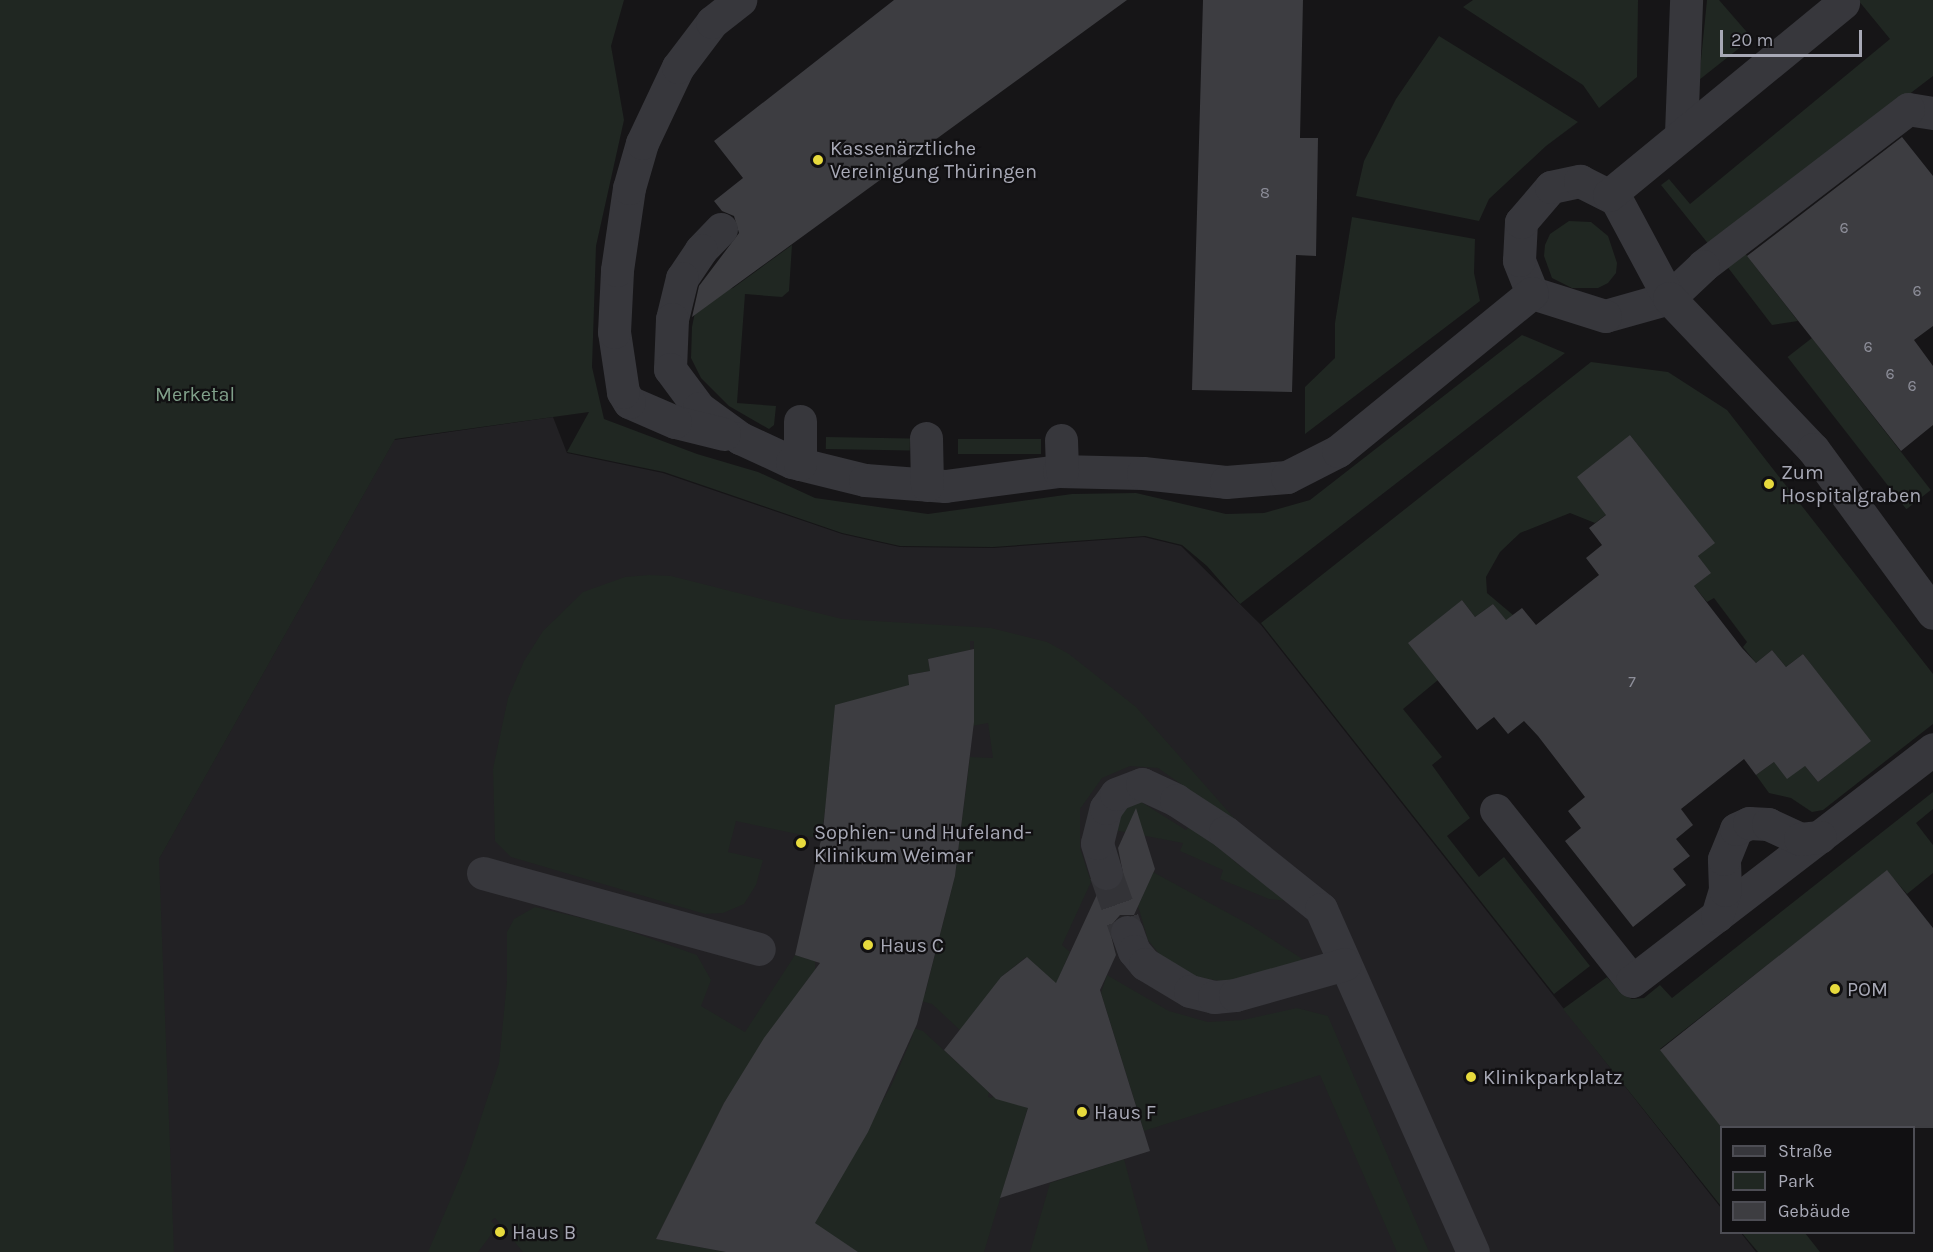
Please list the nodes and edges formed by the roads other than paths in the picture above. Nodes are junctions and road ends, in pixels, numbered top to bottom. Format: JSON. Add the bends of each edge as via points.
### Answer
{"nodes":[{"id":1,"x":1686,"y":0,"type":"edge"},
{"id":2,"x":737,"y":1,"type":"edge"},
{"id":3,"x":1842,"y":3,"type":"dead end"},
{"id":4,"x":1933,"y":113,"type":"edge"},
{"id":5,"x":1682,"y":133,"type":"junction"},
{"id":6,"x":1609,"y":195,"type":"junction"},
{"id":7,"x":721,"y":229,"type":"dead end"},
{"id":8,"x":1532,"y":292,"type":"junction"},
{"id":9,"x":1670,"y":298,"type":"junction"},
{"id":10,"x":800,"y":421,"type":"dead end"},
{"id":11,"x":740,"y":438,"type":"junction"},
{"id":12,"x":926,"y":438,"type":"dead end"},
{"id":13,"x":800,"y":464,"type":"junction"},
{"id":14,"x":927,"y":485,"type":"junction"},
{"id":15,"x":1933,"y":613,"type":"edge"},
{"id":16,"x":1933,"y":749,"type":"edge"},
{"id":17,"x":1496,"y":810,"type":"dead end"},
{"id":18,"x":1820,"y":837,"type":"junction"},
{"id":19,"x":483,"y":873,"type":"dead end"},
{"id":20,"x":1106,"y":873,"type":"tunnel mouth"},
{"id":21,"x":1717,"y":916,"type":"junction"},
{"id":22,"x":1126,"y":932,"type":"tunnel mouth"},
{"id":23,"x":759,"y":949,"type":"dead end"},
{"id":24,"x":1345,"y":964,"type":"junction"},
{"id":25,"x":1473,"y":1252,"type":"edge"}],
"edges":[{"from":1,"to":5,"type":"street"},
{"from":2,"to":11,"type":"street","via":[[712,22],[678,67],[642,143],[629,188],[617,270],[614,332],[623,392],[629,402],[675,422]]},
{"from":3,"to":5,"type":"street"},
{"from":4,"to":9,"type":"street","via":[[1908,109],[1703,266]]},
{"from":5,"to":6,"type":"street"},
{"from":6,"to":8,"type":"street","via":[[1580,181],[1551,187],[1521,222],[1519,260]]},
{"from":6,"to":9,"type":"street","via":[[1617,200]]},
{"from":7,"to":11,"type":"street","via":[[682,278],[672,319],[670,369],[699,408]]},
{"from":8,"to":9,"type":"street","via":[[1605,316]]},
{"from":8,"to":14,"type":"street","via":[[1338,451],[1287,477],[1226,482],[1143,473],[1062,456],[945,486]]},
{"from":9,"to":15,"type":"street","via":[[1813,449]]},
{"from":10,"to":13,"type":"street"},
{"from":11,"to":13,"type":"street"},
{"from":12,"to":14,"type":"street"},
{"from":13,"to":14,"type":"street","via":[[865,480]]},
{"from":16,"to":18,"type":"street"},
{"from":17,"to":21,"type":"street","via":[[1632,981]]},
{"from":18,"to":21,"type":"street"},
{"from":18,"to":21,"type":"street","via":[[1800,839],[1768,824],[1749,823],[1736,829],[1724,859],[1725,890]]},
{"from":19,"to":23,"type":"street"},
{"from":20,"to":24,"type":"street","via":[[1097,843],[1106,808],[1128,786],[1155,788],[1225,832],[1321,909]]},
{"from":22,"to":24,"type":"street","via":[[1145,964],[1190,991],[1214,997],[1235,995]]},
{"from":24,"to":25,"type":"street"}]}
